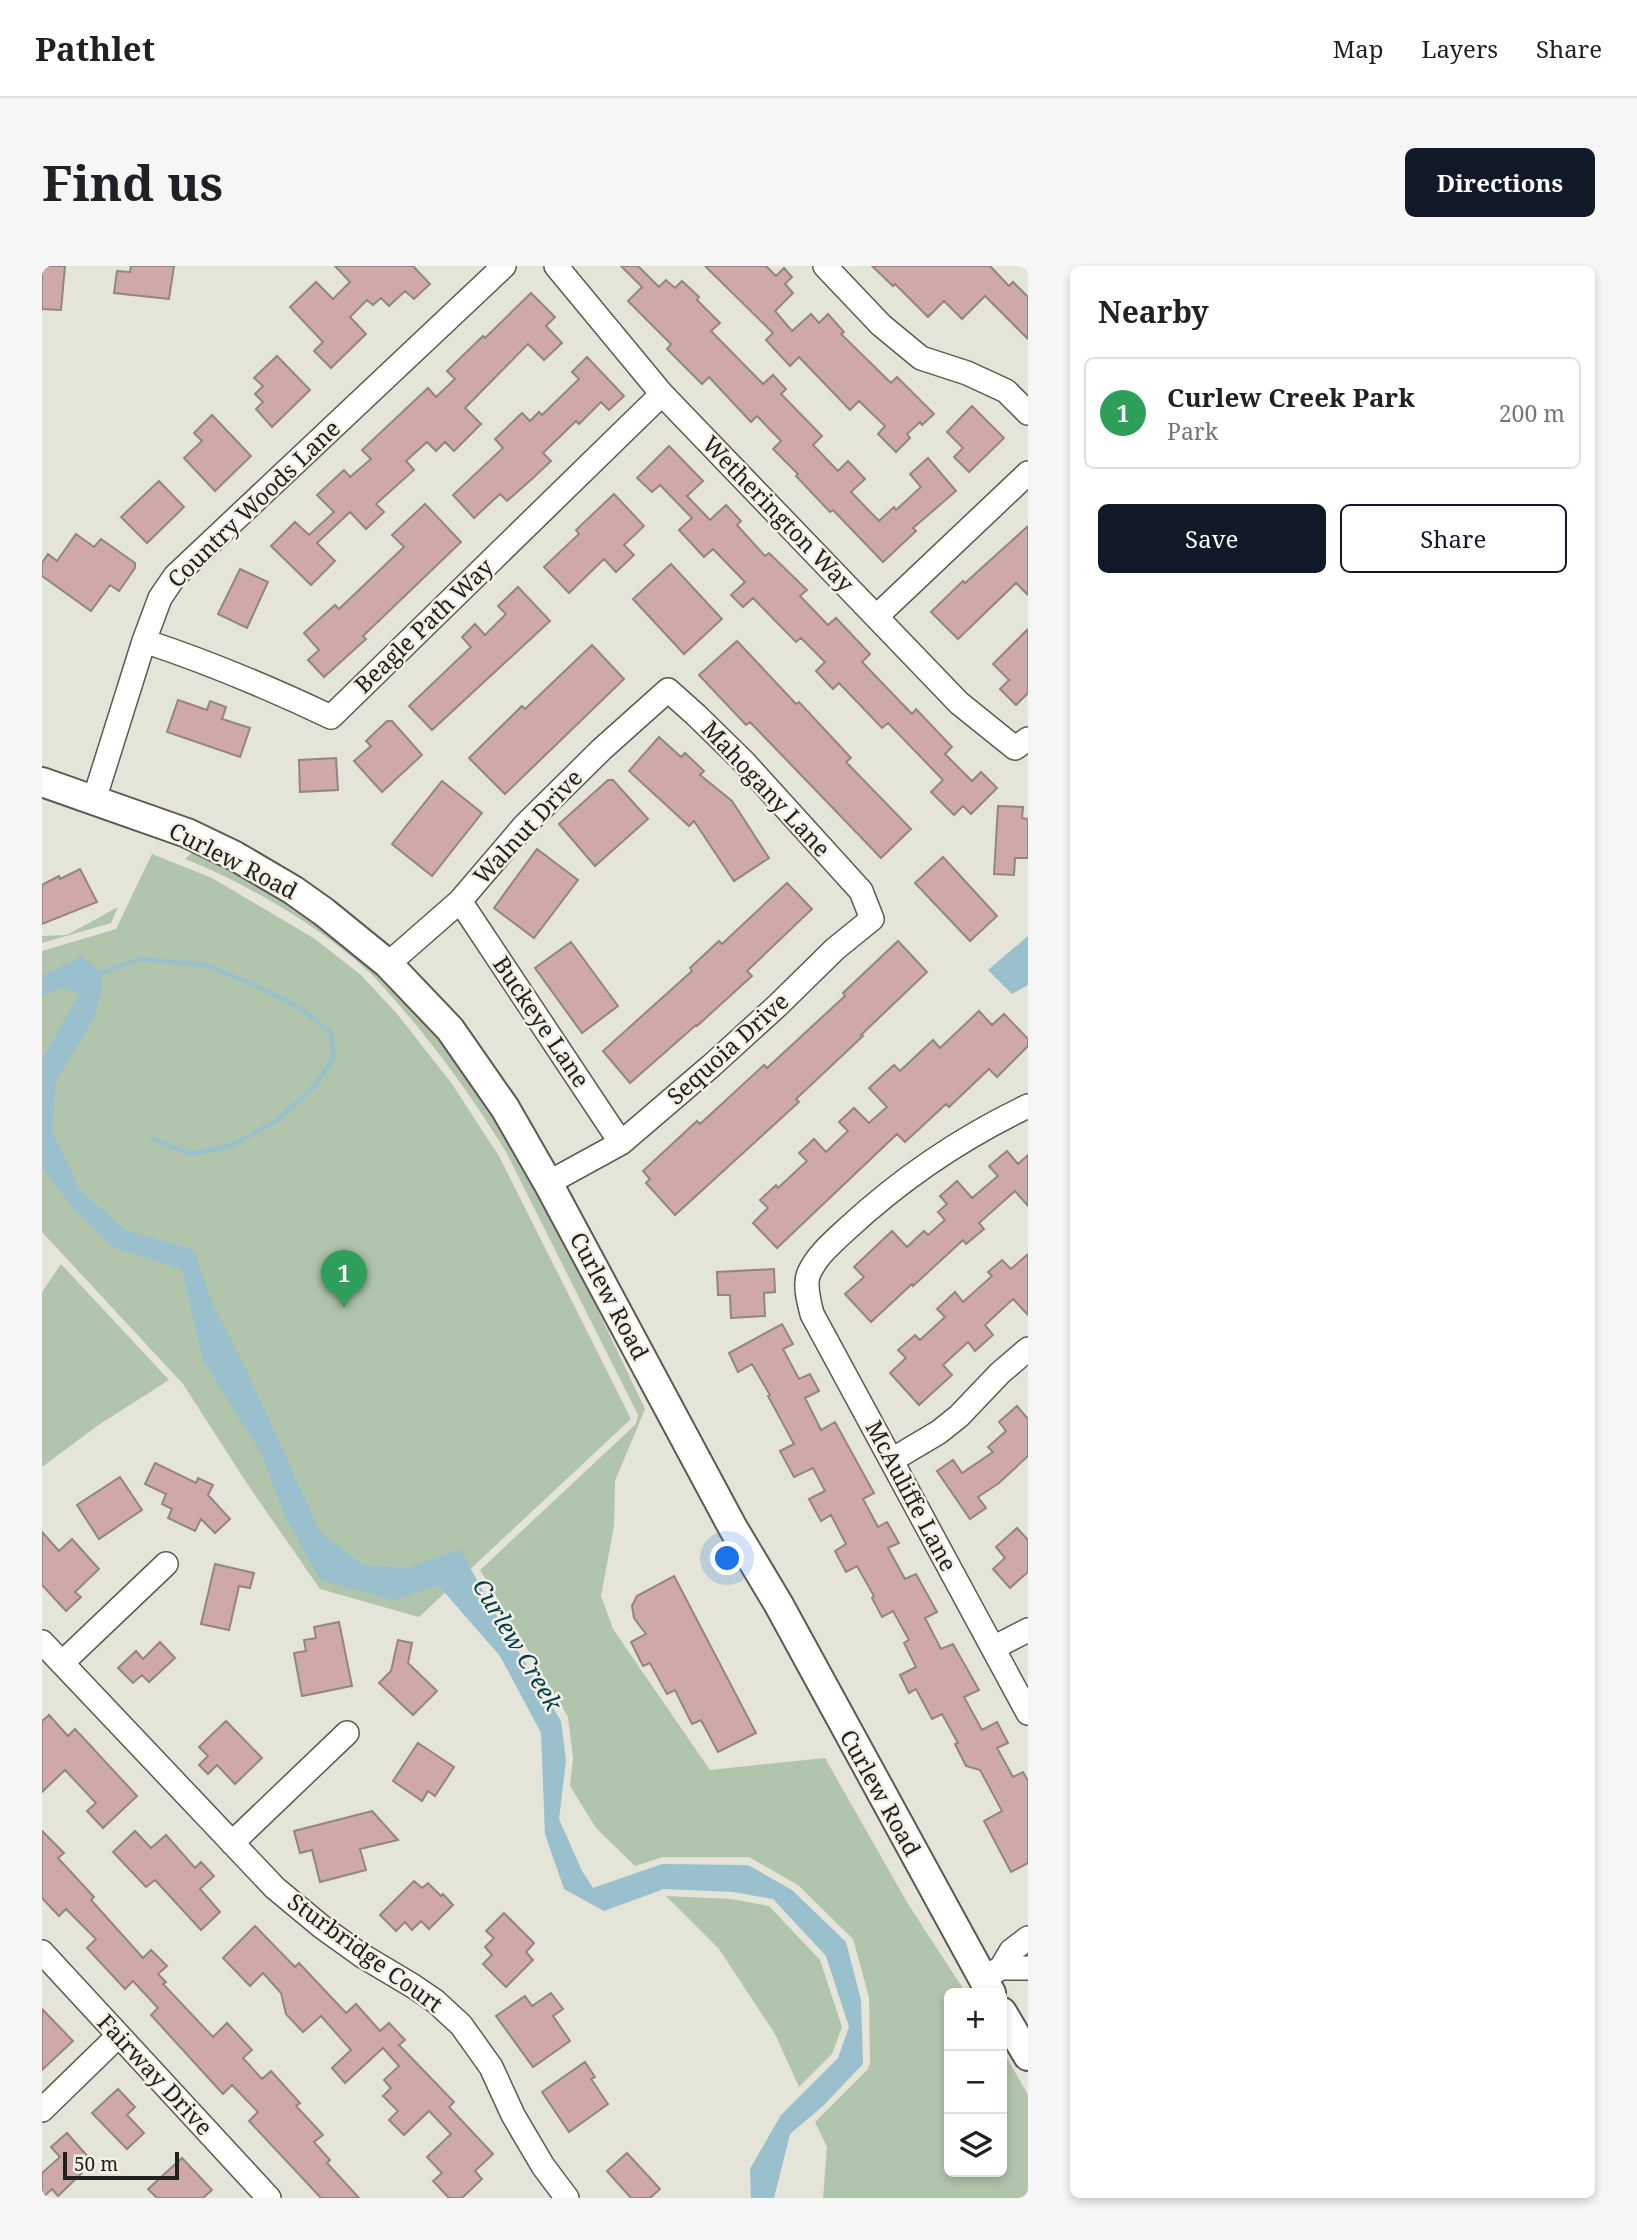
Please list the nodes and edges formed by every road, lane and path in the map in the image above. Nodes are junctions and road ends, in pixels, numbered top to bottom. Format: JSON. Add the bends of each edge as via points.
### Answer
{"nodes":[{"id":1,"x":504,"y":266,"type":"edge"},
{"id":2,"x":556,"y":266,"type":"edge"},
{"id":3,"x":825,"y":266,"type":"edge"},
{"id":4,"x":662,"y":394,"type":"junction"},
{"id":5,"x":1028,"y":413,"type":"edge"},
{"id":6,"x":1028,"y":472,"type":"edge"},
{"id":7,"x":877,"y":616,"type":"junction"},
{"id":8,"x":144,"y":641,"type":"junction"},
{"id":9,"x":668,"y":690,"type":"joint"},
{"id":10,"x":1021,"y":744,"type":"edge"},
{"id":11,"x":42,"y":782,"type":"edge"},
{"id":12,"x":94,"y":800,"type":"junction"},
{"id":13,"x":860,"y":891,"type":"joint"},
{"id":14,"x":460,"y":901,"type":"junction"},
{"id":15,"x":388,"y":964,"type":"junction"},
{"id":16,"x":1028,"y":1106,"type":"edge"},
{"id":17,"x":621,"y":1143,"type":"junction"},
{"id":18,"x":548,"y":1183,"type":"junction"},
{"id":19,"x":1028,"y":1349,"type":"edge"},
{"id":20,"x":892,"y":1460,"type":"junction"},
{"id":21,"x":166,"y":1564,"type":"dead end"},
{"id":22,"x":1028,"y":1630,"type":"edge"},
{"id":23,"x":42,"y":1642,"type":"edge"},
{"id":24,"x":993,"y":1648,"type":"junction"},
{"id":25,"x":62,"y":1663,"type":"junction"},
{"id":26,"x":1028,"y":1713,"type":"edge"},
{"id":27,"x":347,"y":1733,"type":"dead end"},
{"id":28,"x":232,"y":1843,"type":"junction"},
{"id":29,"x":1028,"y":1938,"type":"edge"},
{"id":30,"x":42,"y":1952,"type":"edge"},
{"id":31,"x":1028,"y":1968,"type":"edge"},
{"id":32,"x":991,"y":1980,"type":"edge"},
{"id":33,"x":1007,"y":2020,"type":"edge"},
{"id":34,"x":118,"y":2036,"type":"junction"},
{"id":35,"x":1028,"y":2056,"type":"edge"},
{"id":36,"x":42,"y":2110,"type":"edge"},
{"id":37,"x":258,"y":2194,"type":"edge"},
{"id":38,"x":567,"y":2198,"type":"edge"}],
"edges":[{"from":1,"to":8,"type":"street","name":"Country Woods Lane","via":[[175,576],[160,598]]},
{"from":2,"to":4,"type":"street","name":"Wetherington Way"},
{"from":3,"to":5,"type":"street","via":[[881,325],[921,358],[1006,391]]},
{"from":4,"to":7,"type":"street","name":"Wetherington Way"},
{"from":4,"to":8,"type":"street","name":"Beagle Path Way","via":[[331,717]]},
{"from":6,"to":7,"type":"street"},
{"from":7,"to":10,"type":"street","name":"Wetherington Way","via":[[960,703]]},
{"from":8,"to":12,"type":"street","name":"Country Woods Lane"},
{"from":9,"to":13,"type":"street","name":"Mahogany Lane","via":[[744,762]]},
{"from":9,"to":14,"type":"street","name":"Walnut Drive","via":[[524,826]]},
{"from":11,"to":12,"type":"main road","name":"Curlew Road"},
{"from":12,"to":15,"type":"main road","name":"Curlew Road","via":[[187,833],[234,856],[293,890]]},
{"from":13,"to":17,"type":"street","name":"Sequoia Drive","via":[[872,919]]},
{"from":14,"to":15,"type":"street","name":"Walnut Drive"},
{"from":14,"to":17,"type":"street","name":"Buckeye Lane"},
{"from":15,"to":18,"type":"main road","name":"Curlew Road","via":[[478,1066]]},
{"from":16,"to":20,"type":"street","name":"McAuliffe Lane","via":[[959,1143],[875,1203],[825,1249],[808,1275],[812,1314]]},
{"from":17,"to":18,"type":"street","name":"Sequoia Drive"},
{"from":18,"to":32,"type":"main road","name":"Curlew Road","via":[[733,1528]]},
{"from":19,"to":20,"type":"street","via":[[959,1416]]},
{"from":20,"to":24,"type":"street","name":"McAuliffe Lane"},
{"from":21,"to":25,"type":"street"},
{"from":22,"to":24,"type":"street"},
{"from":23,"to":25,"type":"street","name":"Sturbridge Court"},
{"from":24,"to":26,"type":"street","name":"McAuliffe Lane"},
{"from":25,"to":28,"type":"street","name":"Sturbridge Court"},
{"from":27,"to":28,"type":"street"},
{"from":28,"to":38,"type":"street","name":"Sturbridge Court","via":[[321,1927],[414,1986],[461,2025],[491,2067],[543,2166]]},
{"from":29,"to":32,"type":"street","via":[[1010,1951]]},
{"from":30,"to":34,"type":"street","name":"Fairway Drive"},
{"from":31,"to":32,"type":"street"},
{"from":33,"to":35,"type":"main road"},
{"from":34,"to":36,"type":"street"},
{"from":34,"to":37,"type":"street","name":"Fairway Drive"}]}
